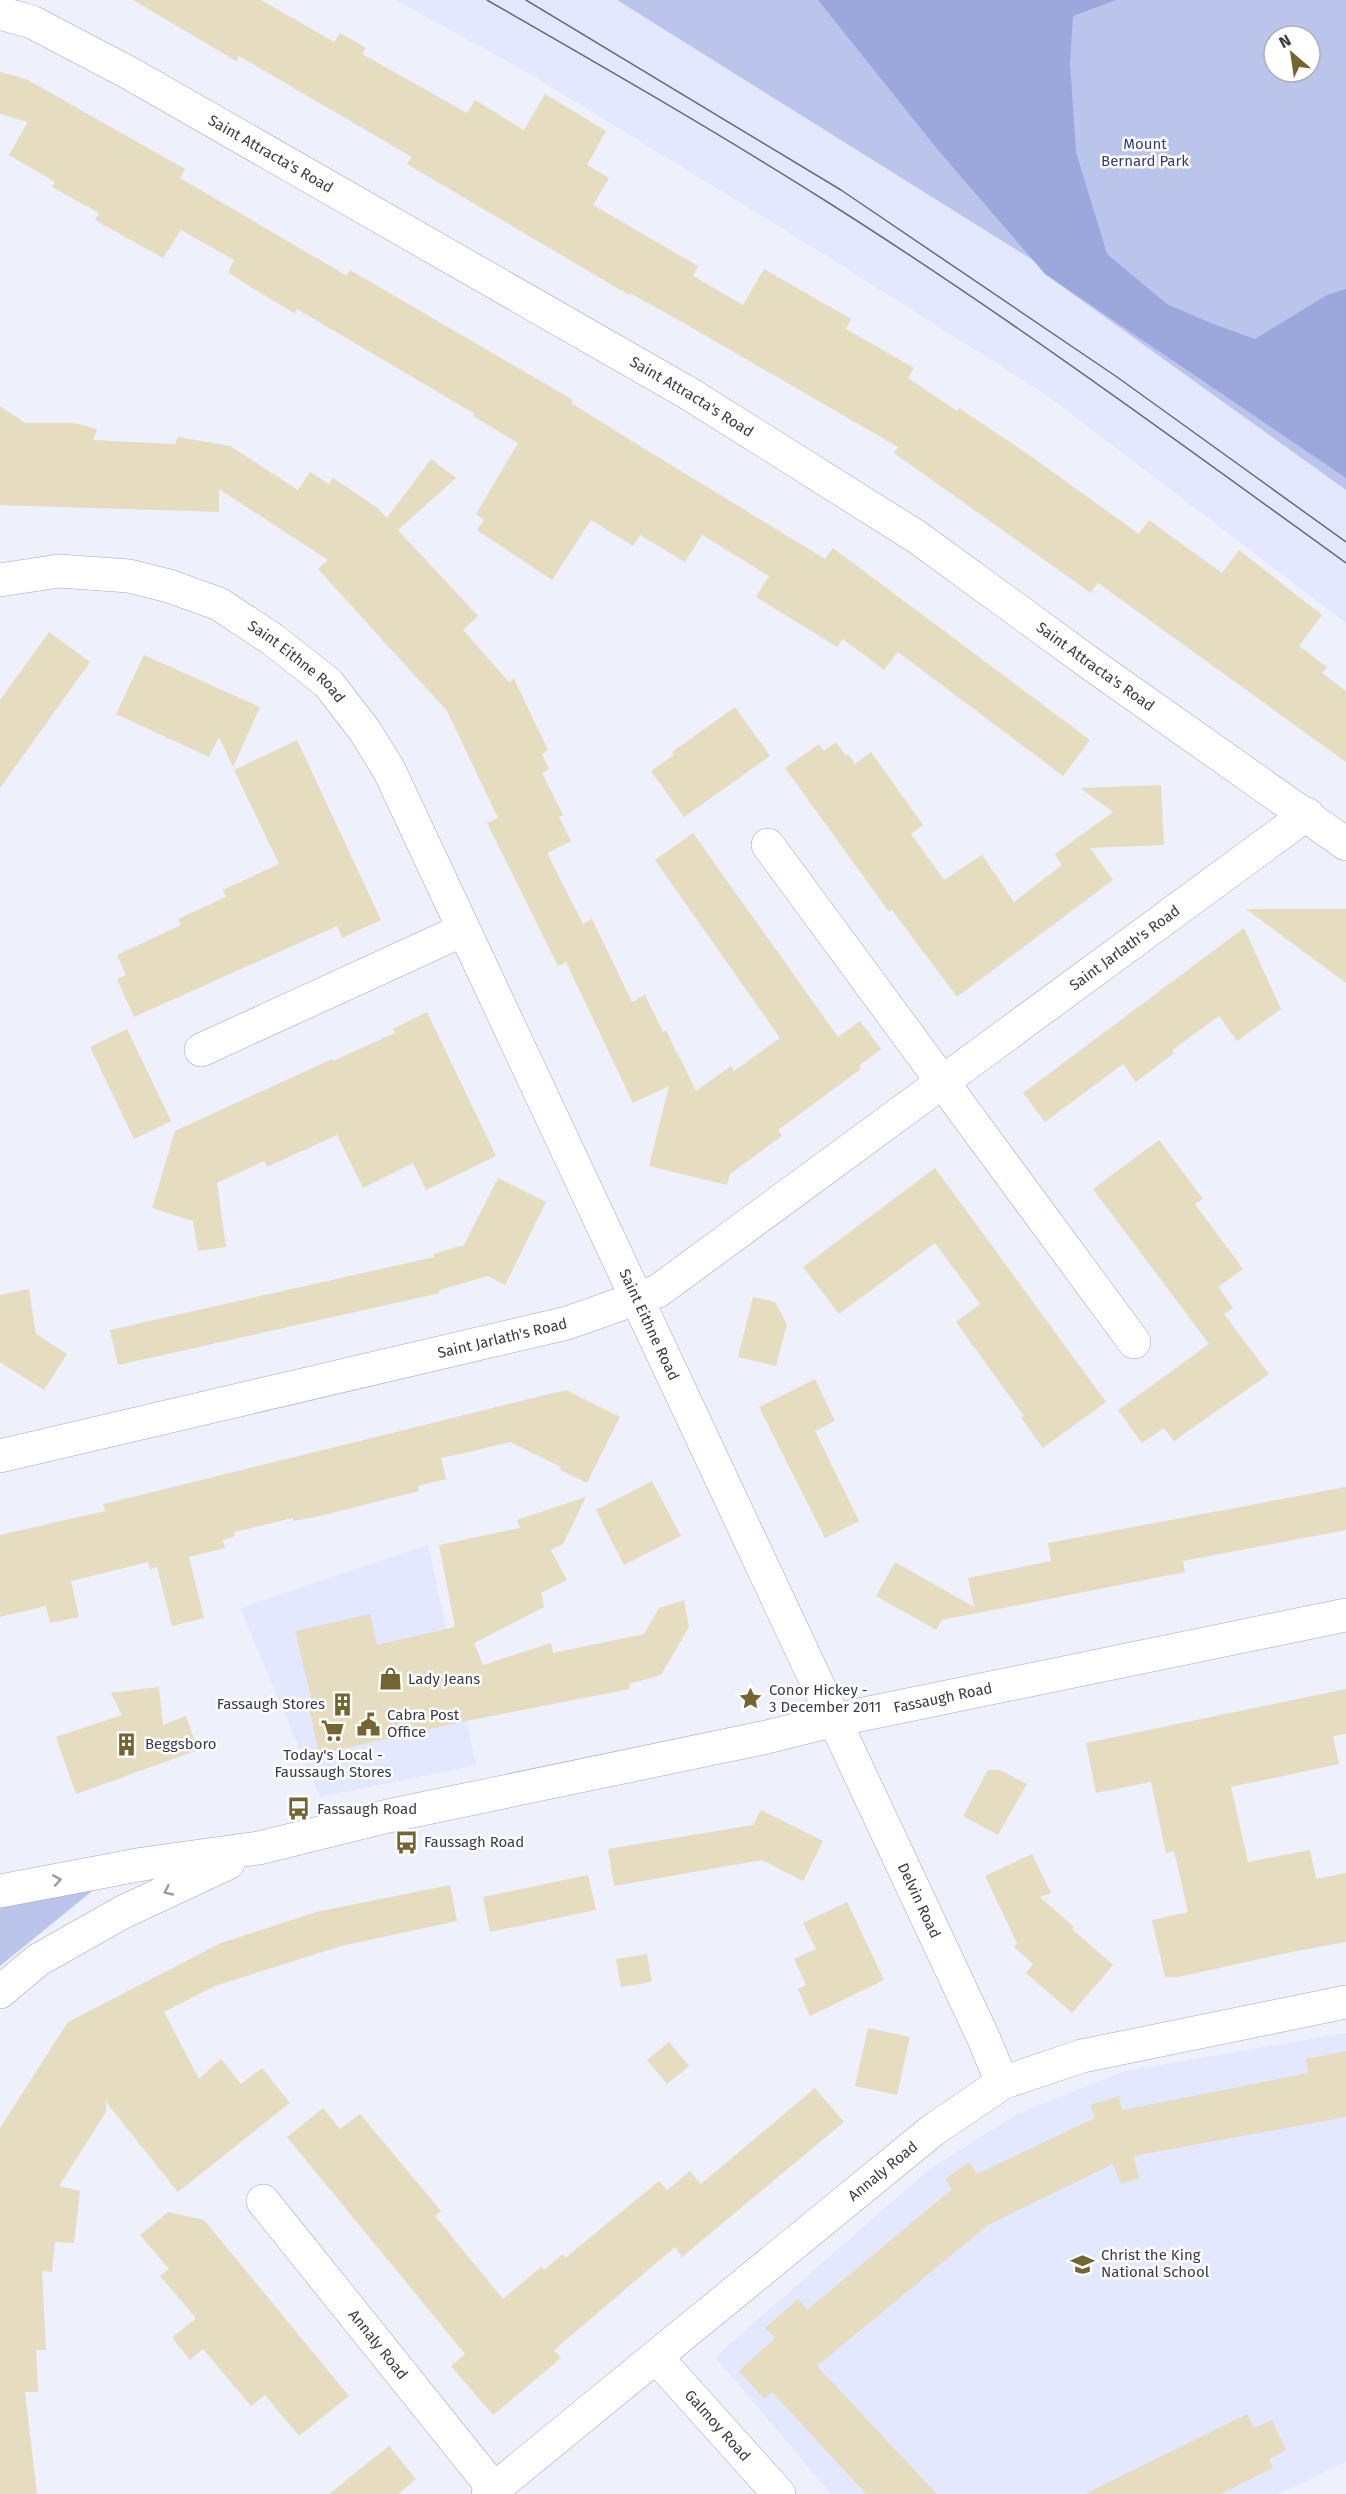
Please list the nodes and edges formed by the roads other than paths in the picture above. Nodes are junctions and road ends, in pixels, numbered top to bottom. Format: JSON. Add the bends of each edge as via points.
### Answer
{"nodes":[{"id":1,"x":0,"y":13,"type":"edge"},
{"id":2,"x":0,"y":580,"type":"edge"},
{"id":3,"x":1307,"y":814,"type":"junction"},
{"id":4,"x":1346,"y":844,"type":"edge"},
{"id":5,"x":768,"y":845,"type":"dead end"},
{"id":6,"x":463,"y":930,"type":"junction"},
{"id":7,"x":201,"y":1050,"type":"dead end"},
{"id":8,"x":944,"y":1082,"type":"junction"},
{"id":9,"x":639,"y":1299,"type":"junction"},
{"id":10,"x":1134,"y":1342,"type":"dead end"},
{"id":11,"x":0,"y":1455,"type":"edge"},
{"id":12,"x":1346,"y":1615,"type":"edge"},
{"id":13,"x":834,"y":1720,"type":"junction"},
{"id":14,"x":259,"y":1848,"type":"junction"},
{"id":15,"x":0,"y":1892,"type":"edge"},
{"id":16,"x":0,"y":1992,"type":"edge"},
{"id":17,"x":1346,"y":2002,"type":"edge"},
{"id":18,"x":1002,"y":2083,"type":"junction"},
{"id":19,"x":263,"y":2201,"type":"dead end"},
{"id":20,"x":656,"y":2357,"type":"junction"},
{"id":21,"x":491,"y":2492,"type":"edge"},
{"id":22,"x":779,"y":2494,"type":"edge"}],
"edges":[{"from":1,"to":3,"type":"street","name":"Saint Attracta's Road","via":[[32,22],[132,74],[698,400],[917,537]]},
{"from":2,"to":6,"type":"street","name":"Saint Eithne Road","via":[[58,571],[129,576],[219,604],[272,639],[328,683],[365,731],[389,770]]},
{"from":3,"to":4,"type":"street","name":"Saint Attracta's Road"},
{"from":3,"to":8,"type":"street","name":"Saint Jarlath's Road"},
{"from":5,"to":8,"type":"street"},
{"from":6,"to":7,"type":"street"},
{"from":6,"to":9,"type":"street","name":"Saint Eithne Road"},
{"from":8,"to":9,"type":"street","name":"Saint Jarlath's Road","via":[[703,1260],[658,1292]]},
{"from":8,"to":10,"type":"street"},
{"from":9,"to":11,"type":"street","name":"Saint Jarlath's Road","via":[[567,1323]]},
{"from":9,"to":13,"type":"street","name":"Saint Eithne Road"},
{"from":12,"to":13,"type":"street","name":"Fassaugh Road"},
{"from":13,"to":14,"type":"street","name":"Fassaugh Road","via":[[387,1816]]},
{"from":13,"to":18,"type":"street","name":"Delvin Road"},
{"from":15,"to":14,"type":"street","name":"Fassaugh Road","one_way":true,"via":[[143,1864]]},
{"from":14,"to":16,"type":"street","name":"Fassaugh Road","one_way":true,"via":[[123,1912],[38,1960]]},
{"from":17,"to":18,"type":"street","name":"Annaly Road","via":[[1083,2056]]},
{"from":18,"to":20,"type":"street","name":"Annaly Road","via":[[933,2130]]},
{"from":19,"to":21,"type":"street","name":"Annaly Road"},
{"from":20,"to":21,"type":"street","name":"Annaly Road"},
{"from":20,"to":22,"type":"street","name":"Galmoy Road"}]}
